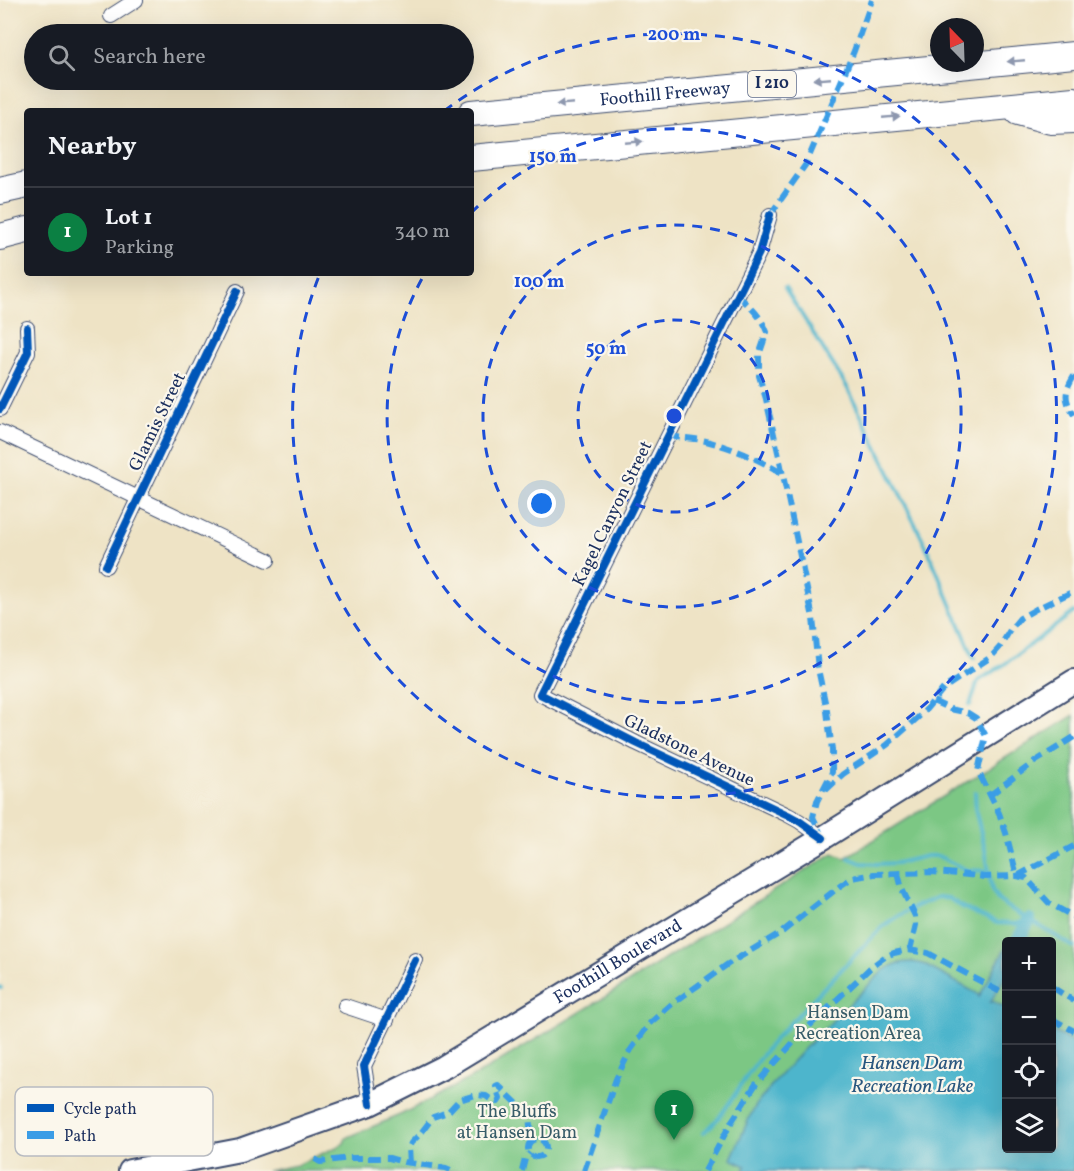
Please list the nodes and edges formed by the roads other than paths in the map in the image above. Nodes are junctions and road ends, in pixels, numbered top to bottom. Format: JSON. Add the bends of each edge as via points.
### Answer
{"nodes":[{"id":1,"x":136,"y":0,"type":"edge"},
{"id":2,"x":111,"y":16,"type":"dead end"},
{"id":3,"x":1074,"y":55,"type":"edge"},
{"id":4,"x":1074,"y":100,"type":"edge"},
{"id":5,"x":997,"y":107,"type":"junction"},
{"id":6,"x":474,"y":113,"type":"edge"},
{"id":7,"x":1074,"y":120,"type":"edge"},
{"id":8,"x":474,"y":158,"type":"edge"},
{"id":9,"x":24,"y":185,"type":"edge"},
{"id":10,"x":0,"y":191,"type":"edge"},
{"id":11,"x":770,"y":215,"type":"dead end"},
{"id":12,"x":24,"y":231,"type":"edge"},
{"id":13,"x":0,"y":237,"type":"edge"},
{"id":14,"x":237,"y":291,"type":"dead end"},
{"id":15,"x":27,"y":328,"type":"dead end"},
{"id":16,"x":0,"y":409,"type":"edge"},
{"id":17,"x":0,"y":432,"type":"edge"},
{"id":18,"x":138,"y":498,"type":"junction"},
{"id":19,"x":268,"y":560,"type":"dead end"},
{"id":20,"x":106,"y":566,"type":"dead end"},
{"id":21,"x":1074,"y":681,"type":"edge"},
{"id":22,"x":540,"y":694,"type":"joint"},
{"id":23,"x":823,"y":838,"type":"junction"},
{"id":24,"x":416,"y":960,"type":"dead end"},
{"id":25,"x":345,"y":1006,"type":"dead end"},
{"id":26,"x":387,"y":1020,"type":"junction"},
{"id":27,"x":370,"y":1104,"type":"junction"},
{"id":28,"x":213,"y":1155,"type":"edge"},
{"id":29,"x":209,"y":1156,"type":"edge"},
{"id":30,"x":130,"y":1171,"type":"edge"}],
"edges":[{"from":1,"to":2,"type":"street"},
{"from":3,"to":6,"type":"highway","name":"Foothill Freeway","number":"I 210","one_way":true},
{"from":4,"to":5,"type":"highway"},
{"from":5,"to":7,"type":"highway","via":[[1052,121]]},
{"from":8,"to":5,"type":"highway","one_way":true},
{"from":9,"to":10,"type":"highway"},
{"from":11,"to":22,"type":"street","name":"Kagel Canyon Street","via":[[759,253]]},
{"from":12,"to":13,"type":"highway"},
{"from":14,"to":18,"type":"street","name":"Glamis Street"},
{"from":15,"to":16,"type":"street","via":[[28,352]]},
{"from":17,"to":18,"type":"street"},
{"from":18,"to":19,"type":"street"},
{"from":18,"to":20,"type":"street","name":"Glamis Street"},
{"from":21,"to":23,"type":"main road","name":"Foothill Boulevard"},
{"from":22,"to":23,"type":"street","name":"Gladstone Avenue","via":[[788,815]]},
{"from":23,"to":27,"type":"main road","name":"Foothill Boulevard","via":[[444,1068]]},
{"from":24,"to":26,"type":"street"},
{"from":25,"to":26,"type":"street"},
{"from":26,"to":27,"type":"street","via":[[364,1066]]},
{"from":27,"to":28,"type":"main road","name":"Foothill Boulevard","via":[[240,1150]]},
{"from":29,"to":30,"type":"main road","name":"Foothill Boulevard"}]}
